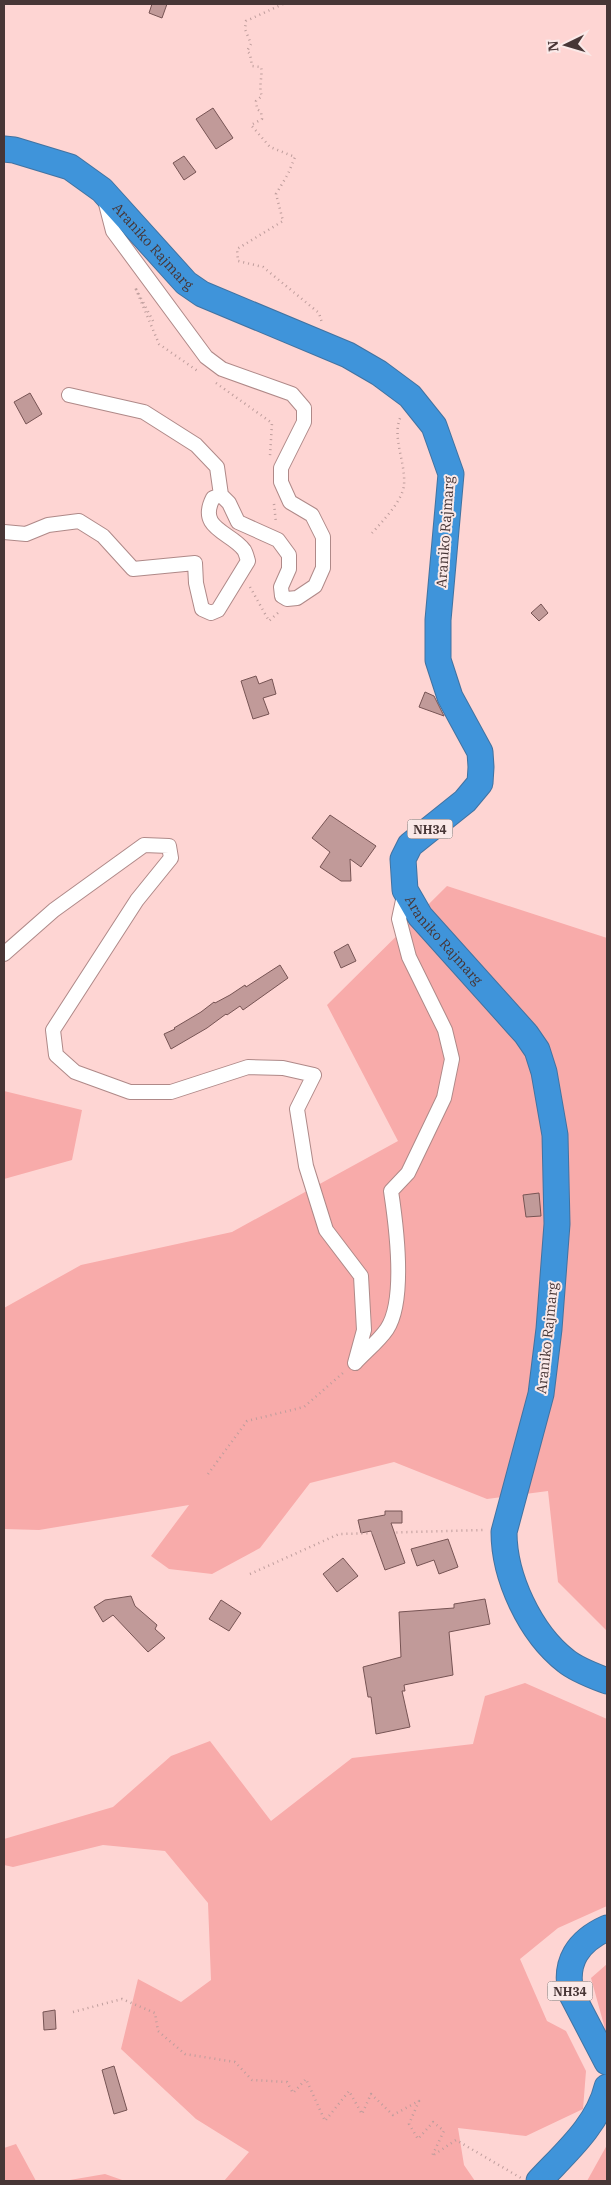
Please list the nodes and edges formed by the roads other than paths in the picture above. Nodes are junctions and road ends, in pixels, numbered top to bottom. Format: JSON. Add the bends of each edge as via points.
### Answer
{"nodes":[{"id":1,"x":4,"y":149,"type":"edge"},
{"id":2,"x":102,"y":190,"type":"junction"},
{"id":3,"x":69,"y":395,"type":"dead end"},
{"id":4,"x":221,"y":495,"type":"junction"},
{"id":5,"x":4,"y":532,"type":"edge"},
{"id":6,"x":405,"y":890,"type":"junction"},
{"id":7,"x":4,"y":954,"type":"edge"},
{"id":8,"x":607,"y":1681,"type":"edge"},
{"id":9,"x":607,"y":1928,"type":"edge"},
{"id":10,"x":607,"y":2062,"type":"edge"},
{"id":11,"x":607,"y":2087,"type":"edge"},
{"id":12,"x":540,"y":2181,"type":"edge"}],
"edges":[{"from":1,"to":2,"type":"highway","name":"Araniko Rajmarg","number":"NH34","via":[[70,167]]},
{"from":2,"to":4,"type":"street","via":[[113,231],[206,357],[222,369],[292,394],[304,408],[304,422],[281,468],[281,482],[290,502],[312,515],[323,537],[323,568],[315,586],[297,598],[282,596],[281,587],[289,569],[289,555],[278,540],[238,522],[229,503]]},
{"from":2,"to":6,"type":"highway","name":"Araniko Rajmarg","number":"NH34","via":[[186,283],[202,294],[329,346],[379,373],[410,396],[434,426],[451,474],[438,620],[438,660],[450,697],[480,752],[481,768],[480,783],[465,801],[410,845],[403,859]]},
{"from":3,"to":4,"type":"street","via":[[144,412],[196,445],[217,467]]},
{"from":4,"to":5,"type":"street","via":[[213,498],[208,508],[211,522],[244,550],[248,562],[218,610],[210,613],[202,609],[195,563],[133,569],[103,536],[79,521],[48,525],[26,534]]},
{"from":6,"to":7,"type":"street","via":[[399,919],[409,957],[445,1030],[452,1059],[444,1098],[408,1173],[391,1191],[397,1228],[398,1282],[388,1329],[355,1363],[364,1330],[361,1276],[326,1230],[306,1166],[297,1109],[314,1075],[282,1068],[248,1067],[171,1092],[130,1092],[75,1072],[56,1054],[53,1030],[137,900],[171,858],[169,846],[144,845],[54,910]]},
{"from":6,"to":8,"type":"highway","name":"Araniko Rajmarg","number":"NH34","via":[[420,916],[501,1004],[537,1050],[544,1072],[556,1135],[557,1224],[550,1329],[542,1385],[524,1466],[505,1528],[504,1549],[518,1594],[544,1640],[566,1662]]},
{"from":9,"to":10,"type":"highway","number":"NH34","via":[[580,1947],[570,1963],[568,1981],[571,1993]]},
{"from":11,"to":12,"type":"highway","via":[[603,2104],[591,2124]]}]}
